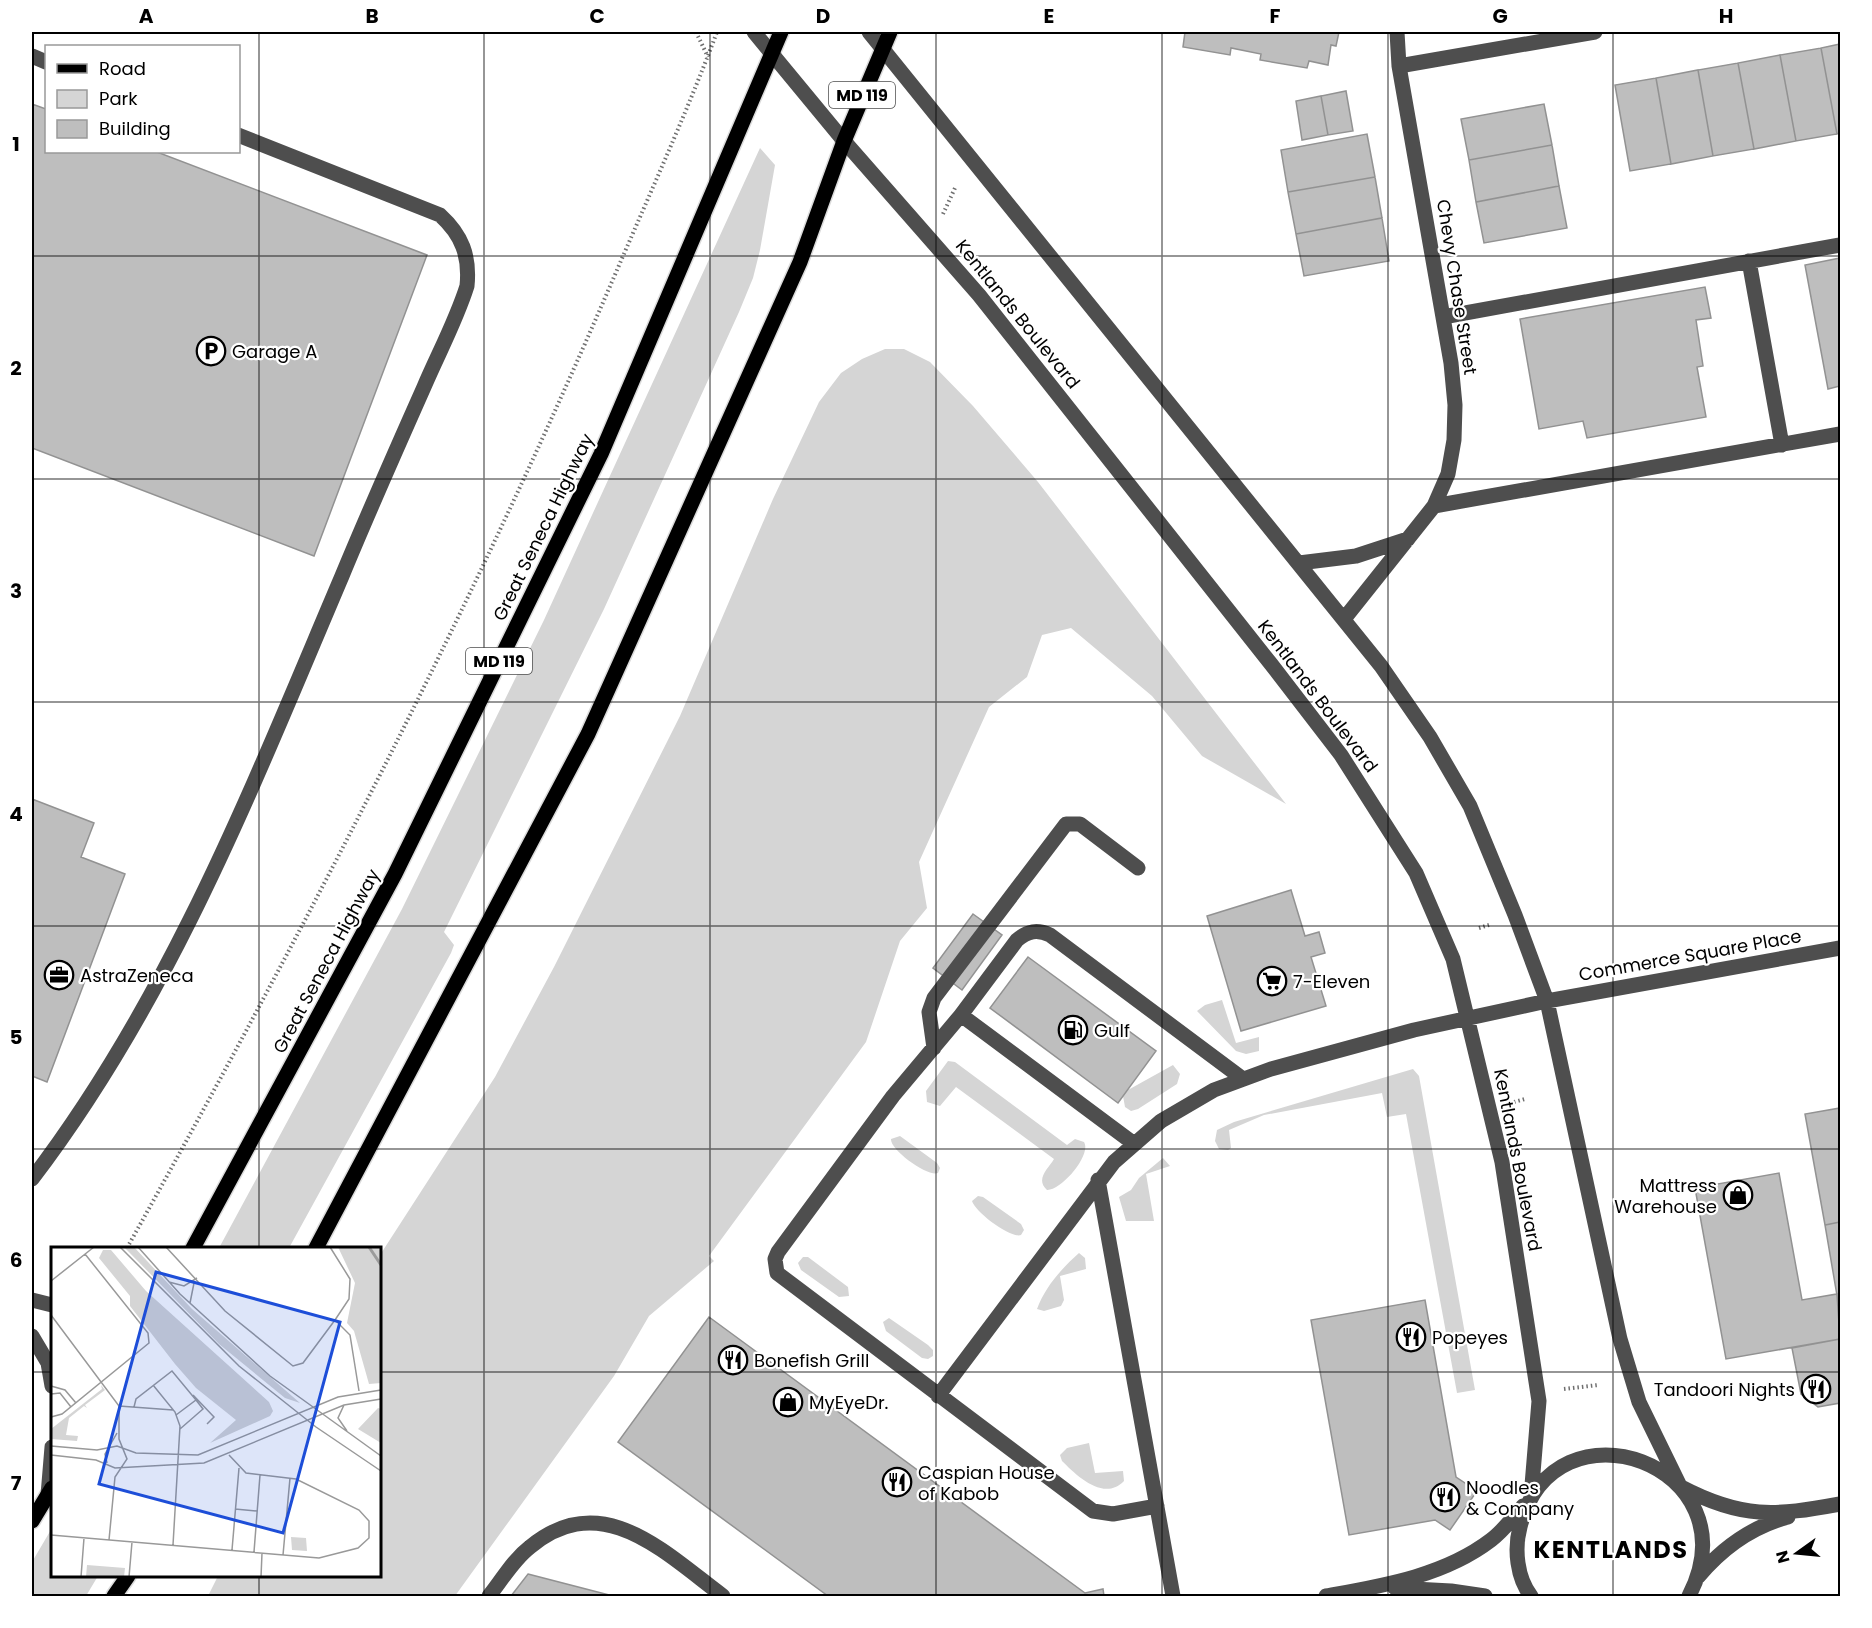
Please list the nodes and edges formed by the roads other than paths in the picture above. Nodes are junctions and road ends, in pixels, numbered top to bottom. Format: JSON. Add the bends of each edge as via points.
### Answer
{"nodes":[{"id":1,"x":754,"y":32,"type":"edge"},
{"id":2,"x":781,"y":32,"type":"edge"},
{"id":3,"x":869,"y":32,"type":"edge"},
{"id":4,"x":890,"y":32,"type":"edge"},
{"id":5,"x":1397,"y":32,"type":"edge"},
{"id":6,"x":1595,"y":32,"type":"edge"},
{"id":7,"x":881,"y":49,"type":"junction"},
{"id":8,"x":771,"y":56,"type":"junction"},
{"id":9,"x":1399,"y":66,"type":"junction"},
{"id":10,"x":240,"y":136,"type":"edge"},
{"id":11,"x":844,"y":141,"type":"junction"},
{"id":12,"x":1840,"y":245,"type":"edge"},
{"id":13,"x":1749,"y":261,"type":"junction"},
{"id":14,"x":1443,"y":317,"type":"junction"},
{"id":15,"x":1840,"y":434,"type":"edge"},
{"id":16,"x":1782,"y":445,"type":"junction"},
{"id":17,"x":1434,"y":507,"type":"junction"},
{"id":18,"x":1408,"y":539,"type":"junction"},
{"id":19,"x":1299,"y":563,"type":"junction"},
{"id":20,"x":1344,"y":620,"type":"junction"},
{"id":21,"x":1138,"y":868,"type":"dead end"},
{"id":22,"x":1840,"y":948,"type":"edge"},
{"id":23,"x":1547,"y":1001,"type":"junction"},
{"id":24,"x":962,"y":1015,"type":"junction"},
{"id":25,"x":1469,"y":1017,"type":"junction"},
{"id":26,"x":934,"y":1048,"type":"junction"},
{"id":27,"x":1243,"y":1079,"type":"junction"},
{"id":28,"x":1133,"y":1143,"type":"junction"},
{"id":29,"x":32,"y":1179,"type":"edge"},
{"id":30,"x":1098,"y":1180,"type":"junction"},
{"id":31,"x":194,"y":1247,"type":"edge"},
{"id":32,"x":317,"y":1247,"type":"edge"},
{"id":33,"x":32,"y":1300,"type":"edge"},
{"id":34,"x":51,"y":1305,"type":"edge"},
{"id":35,"x":32,"y":1336,"type":"edge"},
{"id":36,"x":51,"y":1380,"type":"edge"},
{"id":37,"x":938,"y":1396,"type":"junction"},
{"id":38,"x":51,"y":1470,"type":"edge"},
{"id":39,"x":1680,"y":1486,"type":"junction"},
{"id":40,"x":50,"y":1492,"type":"edge"},
{"id":41,"x":1531,"y":1497,"type":"junction"},
{"id":42,"x":1840,"y":1504,"type":"edge"},
{"id":43,"x":1157,"y":1506,"type":"junction"},
{"id":44,"x":1820,"y":1508,"type":"junction"},
{"id":45,"x":32,"y":1521,"type":"edge"},
{"id":46,"x":127,"y":1577,"type":"edge"},
{"id":47,"x":1699,"y":1577,"type":"junction"},
{"id":48,"x":1368,"y":1589,"type":"junction"},
{"id":49,"x":114,"y":1596,"type":"edge"},
{"id":50,"x":489,"y":1596,"type":"edge"},
{"id":51,"x":723,"y":1596,"type":"edge"},
{"id":52,"x":1173,"y":1596,"type":"edge"},
{"id":53,"x":1326,"y":1596,"type":"edge"},
{"id":54,"x":1485,"y":1596,"type":"edge"},
{"id":55,"x":1531,"y":1596,"type":"edge"},
{"id":56,"x":1691,"y":1596,"type":"edge"}],
"edges":[{"from":1,"to":8,"type":"street","name":"Kentlands Boulevard"},
{"from":2,"to":8,"type":"main road","name":"Great Seneca Highway","number":"MD 119"},
{"from":3,"to":7,"type":"street"},
{"from":4,"to":7,"type":"main road","number":"MD 119"},
{"from":5,"to":9,"type":"street","name":"Chevy Chase Street"},
{"from":6,"to":9,"type":"street"},
{"from":7,"to":11,"type":"main road","number":"MD 119"},
{"from":7,"to":19,"type":"street"},
{"from":8,"to":11,"type":"street","name":"Kentlands Boulevard"},
{"from":8,"to":31,"type":"main road","name":"Great Seneca Highway","number":"MD 119","via":[[601,454],[395,874]]},
{"from":9,"to":14,"type":"street","name":"Chevy Chase Street"},
{"from":10,"to":29,"type":"street","via":[[440,214],[467,255],[467,286],[210,881],[128,1038],[75,1122]]},
{"from":11,"to":25,"type":"street","name":"Kentlands Boulevard","via":[[979,295],[1341,755],[1416,873],[1453,959]]},
{"from":11,"to":32,"type":"main road","number":"MD 119","via":[[800,262],[588,734]]},
{"from":12,"to":13,"type":"street"},
{"from":13,"to":14,"type":"street"},
{"from":13,"to":16,"type":"street"},
{"from":14,"to":17,"type":"street","name":"Chevy Chase Street","via":[[1455,405],[1454,440],[1448,474]]},
{"from":15,"to":16,"type":"street"},
{"from":16,"to":17,"type":"street"},
{"from":17,"to":18,"type":"street","name":"Chevy Chase Street"},
{"from":18,"to":19,"type":"street","via":[[1356,556]]},
{"from":18,"to":20,"type":"street","name":"Chevy Chase Street"},
{"from":19,"to":20,"type":"street"},
{"from":20,"to":23,"type":"street","via":[[1430,737],[1470,806]]},
{"from":21,"to":26,"type":"street","via":[[1080,824],[1066,824],[934,998],[929,1012]]},
{"from":22,"to":23,"type":"street","name":"Commerce Square Place"},
{"from":23,"to":25,"type":"street","name":"Commerce Square Place"},
{"from":23,"to":39,"type":"street","via":[[1620,1339],[1639,1402]]},
{"from":24,"to":26,"type":"street"},
{"from":24,"to":27,"type":"street","via":[[1017,940],[1041,931]]},
{"from":24,"to":28,"type":"street"},
{"from":25,"to":27,"type":"street","name":"Commerce Square Place"},
{"from":25,"to":41,"type":"street","name":"Kentlands Boulevard","via":[[1502,1162],[1539,1401]]},
{"from":26,"to":37,"type":"street","via":[[893,1096],[778,1252],[775,1266],[782,1279]]},
{"from":27,"to":28,"type":"street","name":"Commerce Square Place","via":[[1188,1103]]},
{"from":28,"to":30,"type":"street","name":"Commerce Square Place"},
{"from":30,"to":37,"type":"street","name":"Commerce Square Place"},
{"from":30,"to":43,"type":"street"},
{"from":33,"to":34,"type":"street"},
{"from":35,"to":36,"type":"street","via":[[48,1364]]},
{"from":37,"to":43,"type":"street","via":[[1093,1511],[1113,1514]]},
{"from":38,"to":40,"type":"street"},
{"from":39,"to":41,"type":"street","via":[[1658,1467],[1640,1459],[1602,1454],[1567,1464]]},
{"from":39,"to":44,"type":"street","via":[[1713,1504],[1745,1512]]},
{"from":39,"to":47,"type":"street","via":[[1694,1507],[1701,1529]]},
{"from":40,"to":45,"type":"main road"},
{"from":41,"to":48,"type":"street","via":[[1492,1539],[1474,1551],[1431,1571]]},
{"from":41,"to":55,"type":"street","via":[[1517,1538],[1518,1562]]},
{"from":42,"to":44,"type":"street"},
{"from":43,"to":52,"type":"street"},
{"from":44,"to":47,"type":"street","via":[[1747,1533],[1722,1550]]},
{"from":46,"to":49,"type":"main road"},
{"from":47,"to":56,"type":"street"},
{"from":48,"to":53,"type":"street"},
{"from":48,"to":54,"type":"street","via":[[1416,1588]]},
{"from":50,"to":51,"type":"street","via":[[517,1559],[537,1541],[561,1529],[596,1523],[632,1531]]}]}
